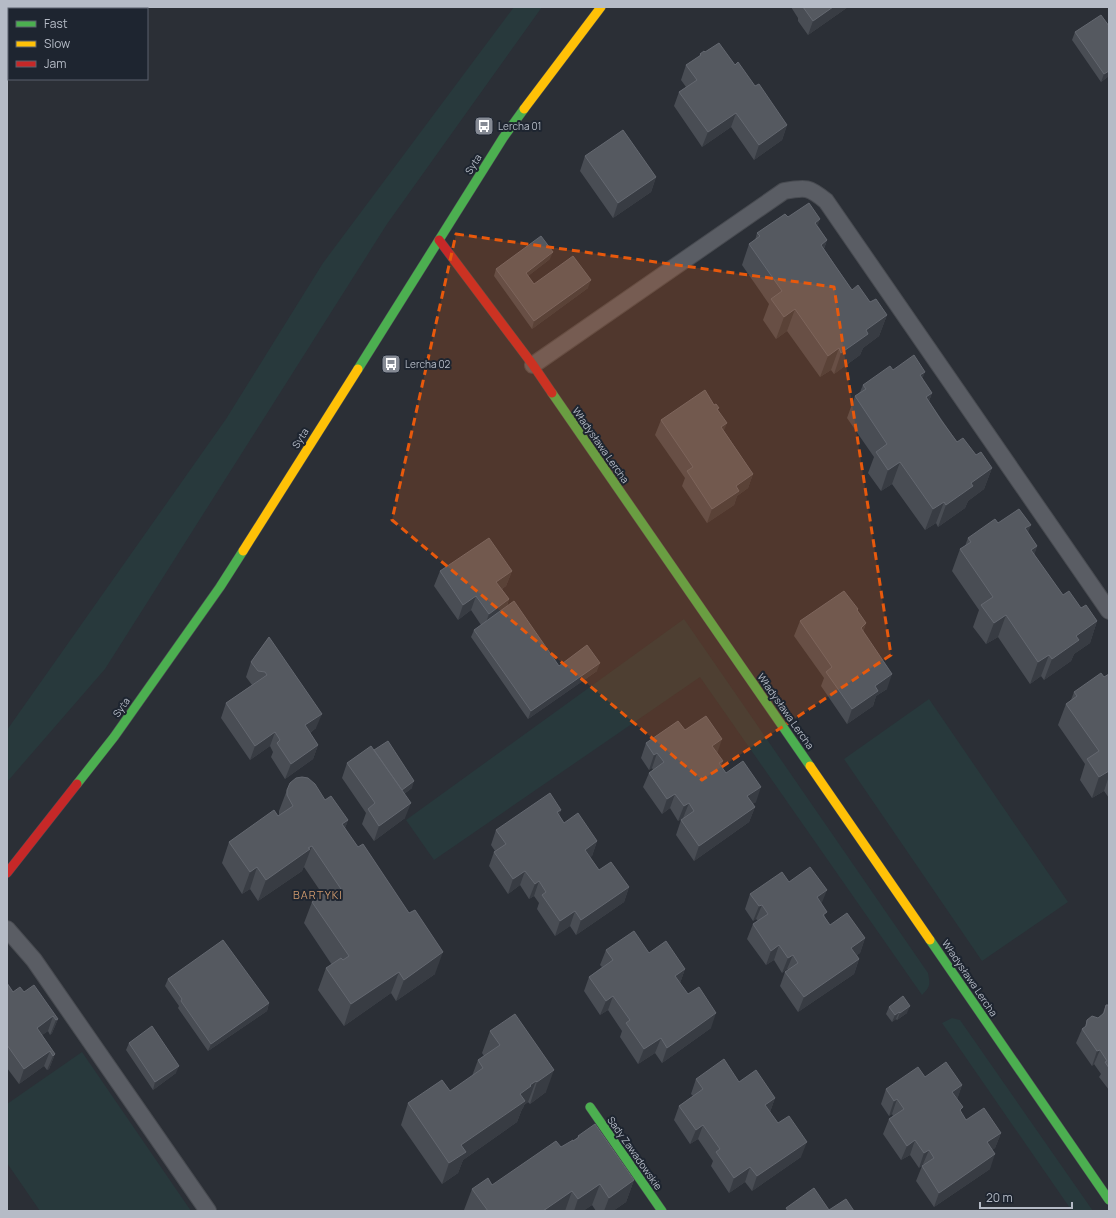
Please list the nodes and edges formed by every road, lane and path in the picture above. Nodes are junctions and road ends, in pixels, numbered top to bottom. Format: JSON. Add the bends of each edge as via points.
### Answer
{"nodes":[{"id":1,"x":601,"y":7,"type":"edge"},
{"id":2,"x":439,"y":240,"type":"junction"},
{"id":3,"x":534,"y":365,"type":"junction"},
{"id":4,"x":1109,"y":611,"type":"edge"},
{"id":5,"x":7,"y":873,"type":"edge"},
{"id":6,"x":7,"y":929,"type":"edge"},
{"id":7,"x":590,"y":1107,"type":"dead end"},
{"id":8,"x":1109,"y":1200,"type":"edge"},
{"id":9,"x":208,"y":1211,"type":"edge"},
{"id":10,"x":662,"y":1211,"type":"edge"}],
"edges":[{"from":1,"to":2,"type":"street","name":"Syta","via":[[503,138]]},
{"from":2,"to":3,"type":"street","name":"Władysława Lercha"},
{"from":2,"to":5,"type":"street","name":"Syta","via":[[220,587],[114,737]]},
{"from":3,"to":4,"type":"lane","via":[[784,191],[808,188],[826,201]]},
{"from":3,"to":8,"type":"street","name":"Władysława Lercha"},
{"from":6,"to":9,"type":"lane","via":[[34,960]]},
{"from":7,"to":10,"type":"street","name":"Sady Zawadowskie"}]}
